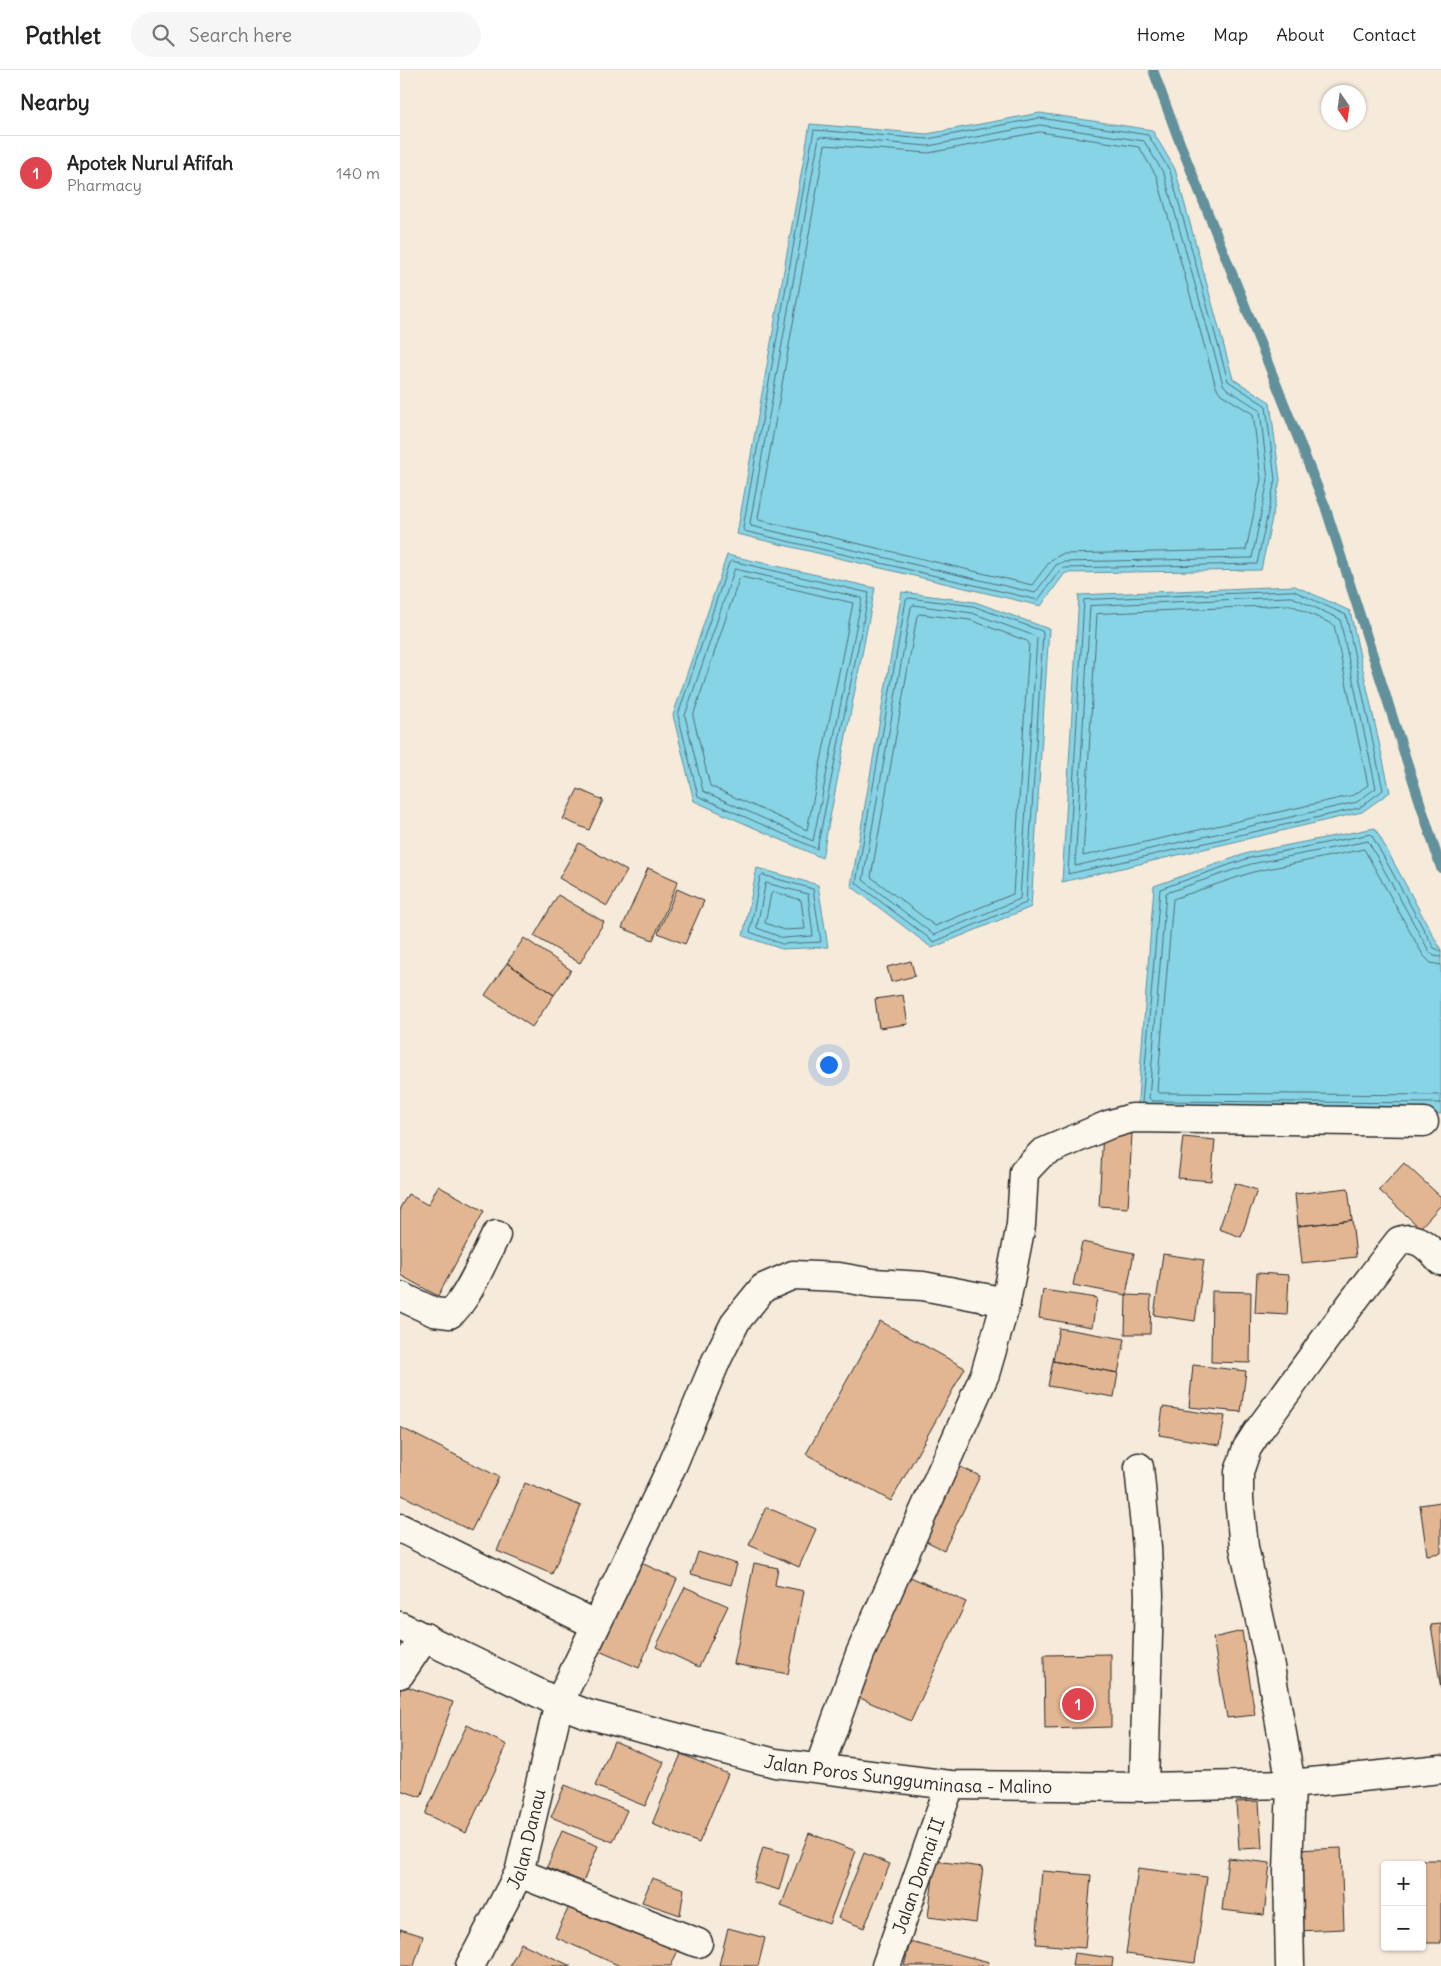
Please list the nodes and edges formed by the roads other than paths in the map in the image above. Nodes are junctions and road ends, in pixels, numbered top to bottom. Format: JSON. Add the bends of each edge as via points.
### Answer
{"nodes":[{"id":1,"x":1424,"y":1122,"type":"dead end"},
{"id":2,"x":496,"y":1235,"type":"dead end"},
{"id":3,"x":1441,"y":1261,"type":"edge"},
{"id":4,"x":400,"y":1296,"type":"edge"},
{"id":5,"x":1006,"y":1302,"type":"junction"},
{"id":6,"x":1139,"y":1467,"type":"dead end"},
{"id":7,"x":400,"y":1528,"type":"edge"},
{"id":8,"x":596,"y":1625,"type":"junction"},
{"id":9,"x":400,"y":1626,"type":"edge"},
{"id":10,"x":425,"y":1638,"type":"junction"},
{"id":11,"x":400,"y":1674,"type":"edge"},
{"id":12,"x":559,"y":1703,"type":"junction"},
{"id":13,"x":819,"y":1768,"type":"junction"},
{"id":14,"x":1441,"y":1768,"type":"edge"},
{"id":15,"x":1291,"y":1784,"type":"junction"},
{"id":16,"x":950,"y":1785,"type":"junction"},
{"id":17,"x":1144,"y":1787,"type":"junction"},
{"id":18,"x":519,"y":1873,"type":"junction"},
{"id":19,"x":698,"y":1943,"type":"dead end"},
{"id":20,"x":470,"y":1966,"type":"edge"},
{"id":21,"x":886,"y":1966,"type":"edge"},
{"id":22,"x":1290,"y":1966,"type":"edge"}],
"edges":[{"from":1,"to":5,"type":"street","via":[[1132,1118],[1070,1140],[1042,1153],[1024,1172],[1021,1225]]},
{"from":2,"to":4,"type":"street","via":[[462,1299],[450,1314],[434,1312]]},
{"from":3,"to":15,"type":"street","via":[[1416,1240],[1407,1238],[1399,1241],[1258,1431],[1247,1448],[1239,1472],[1244,1547]]},
{"from":5,"to":8,"type":"street","name":"Jalan Danau","via":[[923,1286],[839,1277],[793,1275],[763,1288],[736,1321],[720,1353],[673,1464]]},
{"from":5,"to":13,"type":"street","via":[[985,1374],[860,1654]]},
{"from":6,"to":17,"type":"street","via":[[1148,1547],[1149,1596]]},
{"from":7,"to":8,"type":"street"},
{"from":8,"to":12,"type":"street","name":"Jalan Danau"},
{"from":9,"to":10,"type":"street","name":"Jalan Poros Sungguminasa - Malino"},
{"from":10,"to":11,"type":"street"},
{"from":10,"to":12,"type":"street","name":"Jalan Poros Sungguminasa - Malino"},
{"from":12,"to":13,"type":"street","name":"Jalan Poros Sungguminasa - Malino","via":[[587,1714],[775,1763]]},
{"from":12,"to":18,"type":"street","name":"Jalan Danau"},
{"from":13,"to":16,"type":"street","name":"Jalan Poros Sungguminasa - Malino"},
{"from":14,"to":15,"type":"street","name":"Jalan Poros Sungguminasa - Malino"},
{"from":15,"to":17,"type":"street","name":"Jalan Poros Sungguminasa - Malino"},
{"from":15,"to":22,"type":"street","via":[[1288,1872]]},
{"from":16,"to":17,"type":"street","name":"Jalan Poros Sungguminasa - Malino"},
{"from":16,"to":21,"type":"street","name":"Jalan Damai II"},
{"from":18,"to":19,"type":"street"},
{"from":18,"to":20,"type":"street","name":"Jalan Danau"}]}
